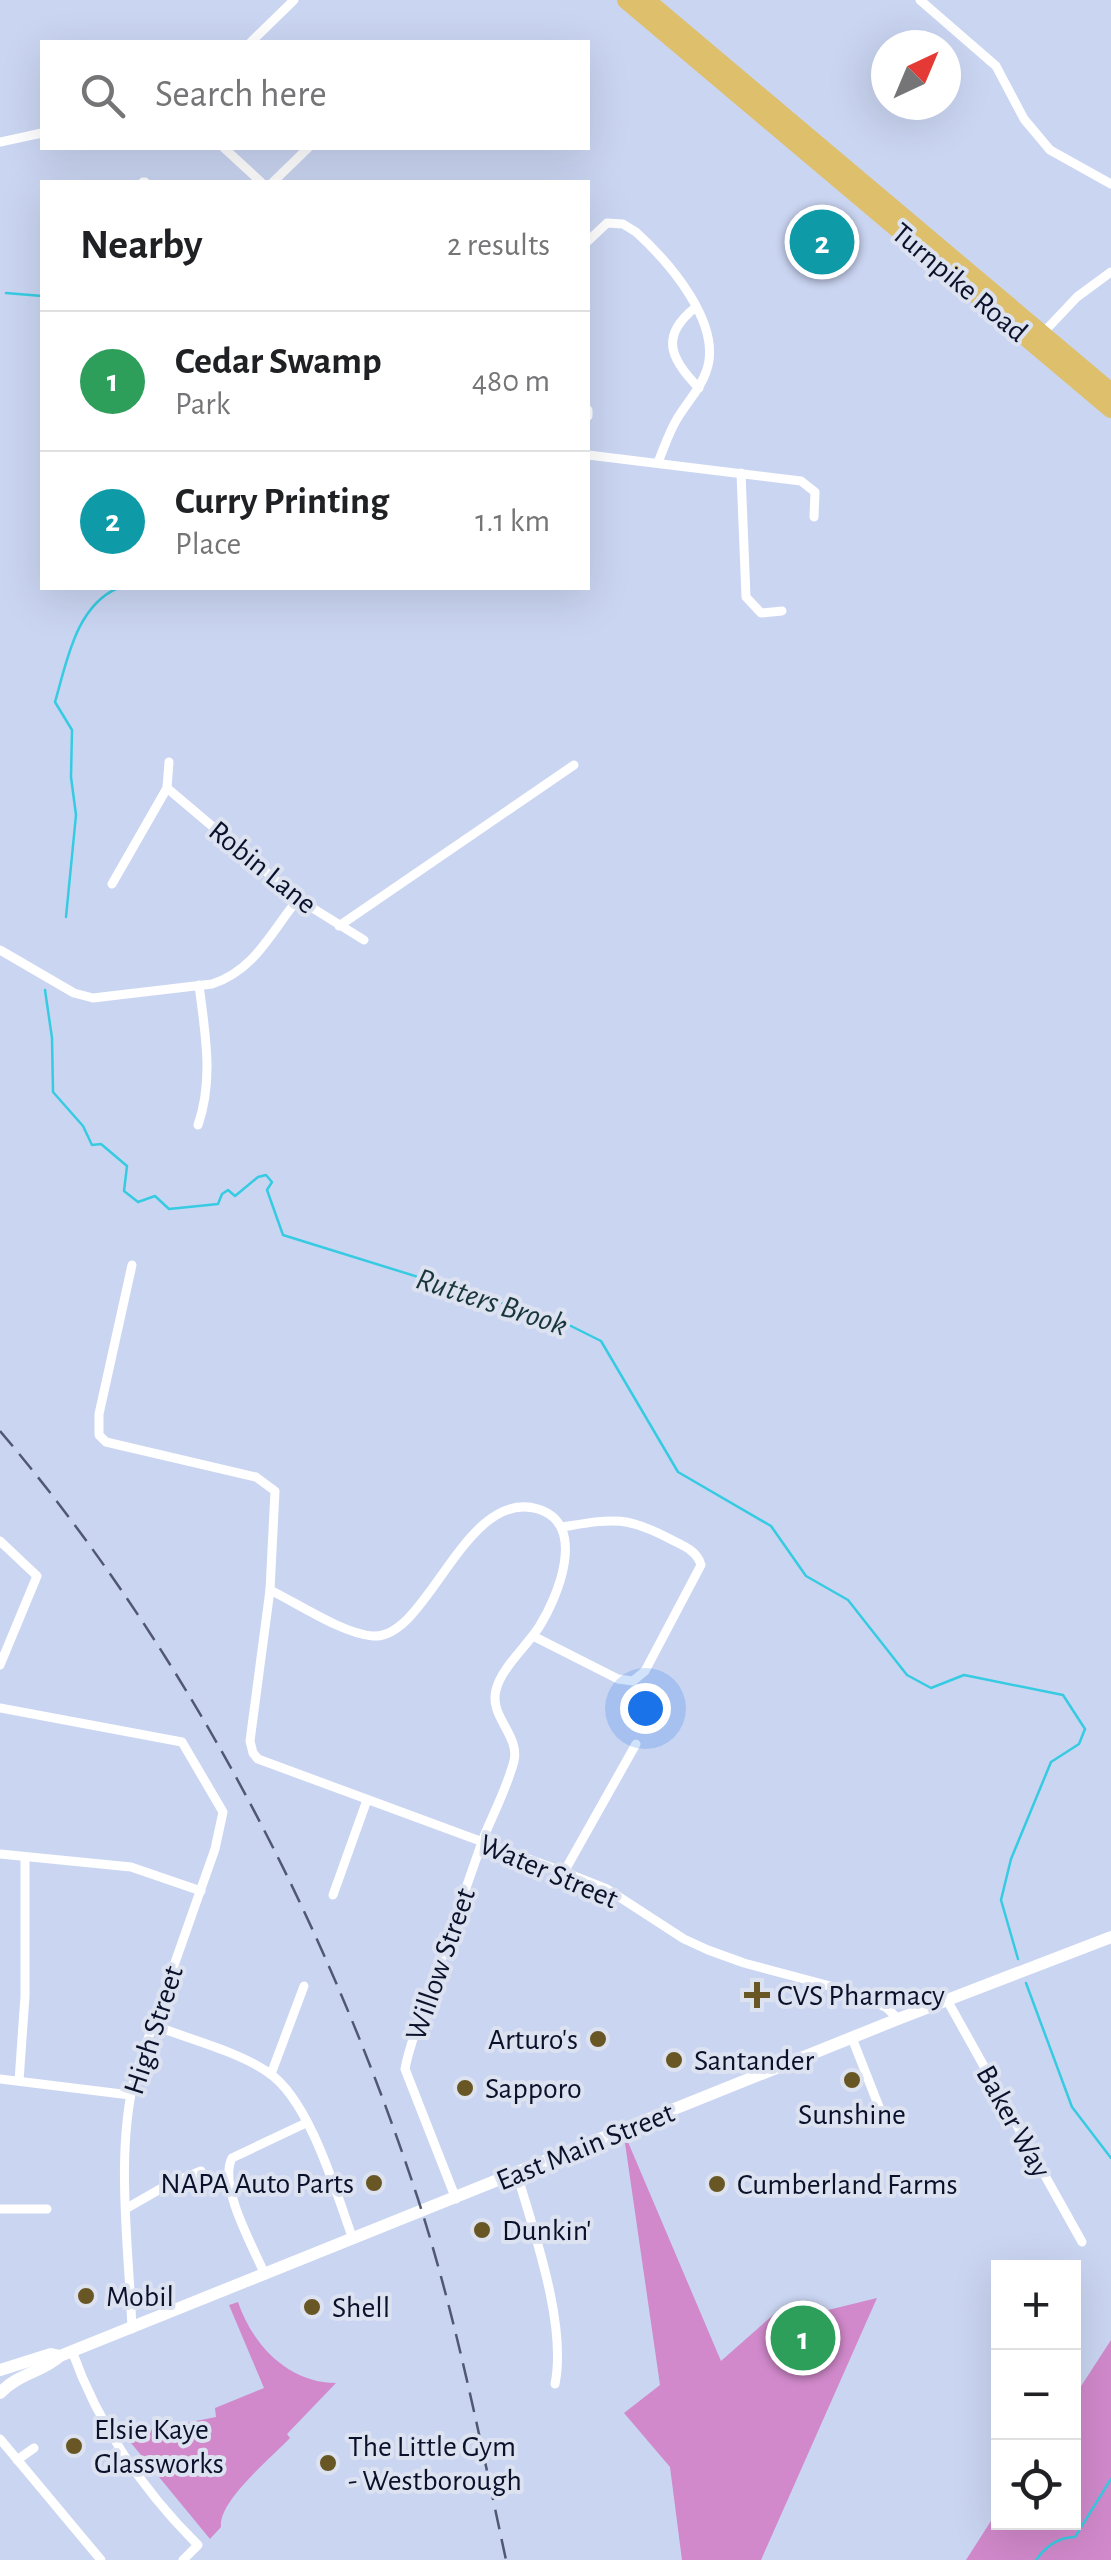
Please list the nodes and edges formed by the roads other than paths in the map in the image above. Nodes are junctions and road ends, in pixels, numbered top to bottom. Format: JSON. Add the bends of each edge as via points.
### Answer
{"nodes":[{"id":1,"x":294,"y":0,"type":"edge"},
{"id":2,"x":626,"y":0,"type":"edge"},
{"id":3,"x":646,"y":0,"type":"edge"},
{"id":4,"x":920,"y":0,"type":"edge"},
{"id":5,"x":253,"y":40,"type":"edge"},
{"id":6,"x":40,"y":133,"type":"edge"},
{"id":7,"x":0,"y":142,"type":"edge"},
{"id":8,"x":226,"y":150,"type":"edge"},
{"id":9,"x":306,"y":150,"type":"edge"},
{"id":10,"x":258,"y":180,"type":"edge"},
{"id":11,"x":275,"y":180,"type":"edge"},
{"id":12,"x":1111,"y":184,"type":"edge"},
{"id":13,"x":590,"y":239,"type":"edge"},
{"id":14,"x":1111,"y":272,"type":"edge"},
{"id":15,"x":696,"y":306,"type":"junction"},
{"id":16,"x":1042,"y":334,"type":"junction"},
{"id":17,"x":699,"y":388,"type":"junction"},
{"id":18,"x":1111,"y":392,"type":"edge"},
{"id":19,"x":1111,"y":409,"type":"edge"},
{"id":20,"x":590,"y":455,"type":"edge"},
{"id":21,"x":658,"y":462,"type":"junction"},
{"id":22,"x":741,"y":473,"type":"junction"},
{"id":23,"x":814,"y":517,"type":"dead end"},
{"id":24,"x":782,"y":611,"type":"dead end"},
{"id":25,"x":169,"y":762,"type":"dead end"},
{"id":26,"x":574,"y":765,"type":"dead end"},
{"id":27,"x":167,"y":788,"type":"junction"},
{"id":28,"x":112,"y":884,"type":"dead end"},
{"id":29,"x":298,"y":899,"type":"junction"},
{"id":30,"x":338,"y":926,"type":"junction"},
{"id":31,"x":364,"y":940,"type":"dead end"},
{"id":32,"x":0,"y":950,"type":"edge"},
{"id":33,"x":199,"y":986,"type":"junction"},
{"id":34,"x":198,"y":1125,"type":"dead end"},
{"id":35,"x":132,"y":1265,"type":"dead end"},
{"id":36,"x":562,"y":1527,"type":"junction"},
{"id":37,"x":0,"y":1541,"type":"edge"},
{"id":38,"x":270,"y":1590,"type":"junction"},
{"id":39,"x":532,"y":1636,"type":"junction"},
{"id":40,"x":0,"y":1665,"type":"edge"},
{"id":41,"x":0,"y":1708,"type":"edge"},
{"id":42,"x":636,"y":1744,"type":"dead end"},
{"id":43,"x":367,"y":1800,"type":"junction"},
{"id":44,"x":482,"y":1842,"type":"junction"},
{"id":45,"x":0,"y":1854,"type":"edge"},
{"id":46,"x":25,"y":1857,"type":"junction"},
{"id":47,"x":564,"y":1872,"type":"junction"},
{"id":48,"x":201,"y":1891,"type":"junction"},
{"id":49,"x":333,"y":1895,"type":"dead end"},
{"id":50,"x":1111,"y":1937,"type":"edge"},
{"id":51,"x":304,"y":1986,"type":"dead end"},
{"id":52,"x":946,"y":2000,"type":"junction"},
{"id":53,"x":898,"y":2019,"type":"junction"},
{"id":54,"x":152,"y":2025,"type":"junction"},
{"id":55,"x":852,"y":2038,"type":"junction"},
{"id":56,"x":271,"y":2074,"type":"junction"},
{"id":57,"x":0,"y":2079,"type":"edge"},
{"id":58,"x":18,"y":2081,"type":"junction"},
{"id":59,"x":130,"y":2095,"type":"junction"},
{"id":60,"x":883,"y":2118,"type":"dead end"},
{"id":61,"x":306,"y":2124,"type":"junction"},
{"id":62,"x":201,"y":2171,"type":"dead end"},
{"id":63,"x":517,"y":2174,"type":"junction"},
{"id":64,"x":456,"y":2199,"type":"junction"},
{"id":65,"x":128,"y":2208,"type":"junction"},
{"id":66,"x":0,"y":2209,"type":"edge"},
{"id":67,"x":47,"y":2209,"type":"dead end"},
{"id":68,"x":353,"y":2239,"type":"junction"},
{"id":69,"x":1082,"y":2242,"type":"dead end"},
{"id":70,"x":266,"y":2275,"type":"junction"},
{"id":71,"x":132,"y":2329,"type":"junction"},
{"id":72,"x":66,"y":2354,"type":"junction"},
{"id":73,"x":2,"y":2368,"type":"edge"},
{"id":74,"x":555,"y":2384,"type":"dead end"},
{"id":75,"x":2,"y":2390,"type":"edge"},
{"id":76,"x":0,"y":2439,"type":"edge"},
{"id":77,"x":34,"y":2448,"type":"dead end"},
{"id":78,"x":17,"y":2460,"type":"junction"},
{"id":79,"x":101,"y":2560,"type":"edge"},
{"id":80,"x":183,"y":2560,"type":"edge"}],
"edges":[{"from":1,"to":5,"type":"street"},
{"from":2,"to":19,"type":"highway","name":"Turnpike Road"},
{"from":3,"to":16,"type":"highway","name":"Turnpike Road"},
{"from":4,"to":12,"type":"street","via":[[983,51],[1050,150]]},
{"from":6,"to":7,"type":"street"},
{"from":8,"to":10,"type":"street"},
{"from":9,"to":11,"type":"street"},
{"from":13,"to":15,"type":"street","via":[[606,223],[623,224],[646,242]]},
{"from":14,"to":16,"type":"street"},
{"from":15,"to":17,"type":"street","via":[[710,346]]},
{"from":15,"to":17,"type":"street","via":[[676,325],[672,344],[676,364]]},
{"from":16,"to":18,"type":"highway","name":"Turnpike Road"},
{"from":17,"to":21,"type":"street"},
{"from":20,"to":21,"type":"street"},
{"from":21,"to":22,"type":"street"},
{"from":22,"to":23,"type":"street","via":[[808,486],[817,498]]},
{"from":22,"to":24,"type":"street","via":[[746,597],[757,612]]},
{"from":25,"to":27,"type":"street"},
{"from":26,"to":30,"type":"street"},
{"from":27,"to":28,"type":"street"},
{"from":27,"to":29,"type":"street","name":"Robin Lane"},
{"from":29,"to":30,"type":"street","name":"Robin Lane"},
{"from":29,"to":33,"type":"street","via":[[247,965]]},
{"from":30,"to":31,"type":"street","name":"Robin Lane"},
{"from":32,"to":33,"type":"street","via":[[93,998]]},
{"from":33,"to":34,"type":"street","via":[[208,1069]]},
{"from":35,"to":38,"type":"street","via":[[99,1414],[100,1438],[272,1486],[277,1501]]},
{"from":36,"to":38,"type":"street","via":[[531,1508],[495,1516],[410,1615],[382,1636],[350,1629]]},
{"from":36,"to":39,"type":"street","via":[[564,1557],[549,1609]]},
{"from":36,"to":39,"type":"street","via":[[633,1521],[694,1552],[702,1565],[645,1671],[633,1681]]},
{"from":37,"to":40,"type":"street","via":[[37,1576]]},
{"from":38,"to":43,"type":"street","name":"Water Street","via":[[252,1752],[264,1763]]},
{"from":39,"to":44,"type":"street","name":"Willow Street","via":[[496,1690],[496,1708],[515,1752]]},
{"from":41,"to":48,"type":"street","name":"High Street","via":[[182,1742],[224,1812]]},
{"from":42,"to":47,"type":"street"},
{"from":43,"to":44,"type":"street","name":"Water Street"},
{"from":43,"to":49,"type":"street"},
{"from":44,"to":47,"type":"street","name":"Water Street"},
{"from":44,"to":64,"type":"street","name":"Willow Street","via":[[404,2069]]},
{"from":45,"to":46,"type":"street"},
{"from":46,"to":48,"type":"street","via":[[130,1867]]},
{"from":46,"to":58,"type":"street"},
{"from":47,"to":53,"type":"street","name":"Water Street","via":[[607,1889],[708,1950],[849,1990]]},
{"from":48,"to":54,"type":"street","name":"High Street"},
{"from":50,"to":52,"type":"main road","name":"East Main Street"},
{"from":51,"to":56,"type":"street"},
{"from":52,"to":53,"type":"main road","name":"East Main Street"},
{"from":52,"to":69,"type":"street","name":"Baker Way"},
{"from":53,"to":55,"type":"main road","name":"East Main Street"},
{"from":54,"to":56,"type":"street"},
{"from":54,"to":59,"type":"street","name":"High Street"},
{"from":55,"to":60,"type":"street"},
{"from":55,"to":63,"type":"main road","name":"East Main Street"},
{"from":56,"to":61,"type":"street"},
{"from":57,"to":58,"type":"street"},
{"from":58,"to":59,"type":"street"},
{"from":59,"to":65,"type":"street","name":"High Street"},
{"from":61,"to":68,"type":"street"},
{"from":61,"to":70,"type":"street","via":[[232,2158],[227,2168],[230,2192]]},
{"from":62,"to":65,"type":"street"},
{"from":63,"to":64,"type":"main road","name":"East Main Street"},
{"from":63,"to":74,"type":"street","via":[[550,2298]]},
{"from":64,"to":68,"type":"main road","name":"East Main Street"},
{"from":65,"to":71,"type":"street","name":"High Street"},
{"from":66,"to":67,"type":"street"},
{"from":68,"to":70,"type":"main road","name":"East Main Street"},
{"from":70,"to":71,"type":"main road","name":"East Main Street"},
{"from":71,"to":72,"type":"main road","name":"East Main Street"},
{"from":72,"to":73,"type":"main road","name":"East Main Street"},
{"from":72,"to":75,"type":"main road","name":"East Main Street"},
{"from":72,"to":80,"type":"street","via":[[116,2442],[198,2544]]},
{"from":76,"to":78,"type":"street"},
{"from":77,"to":78,"type":"street"},
{"from":78,"to":79,"type":"street"}]}
